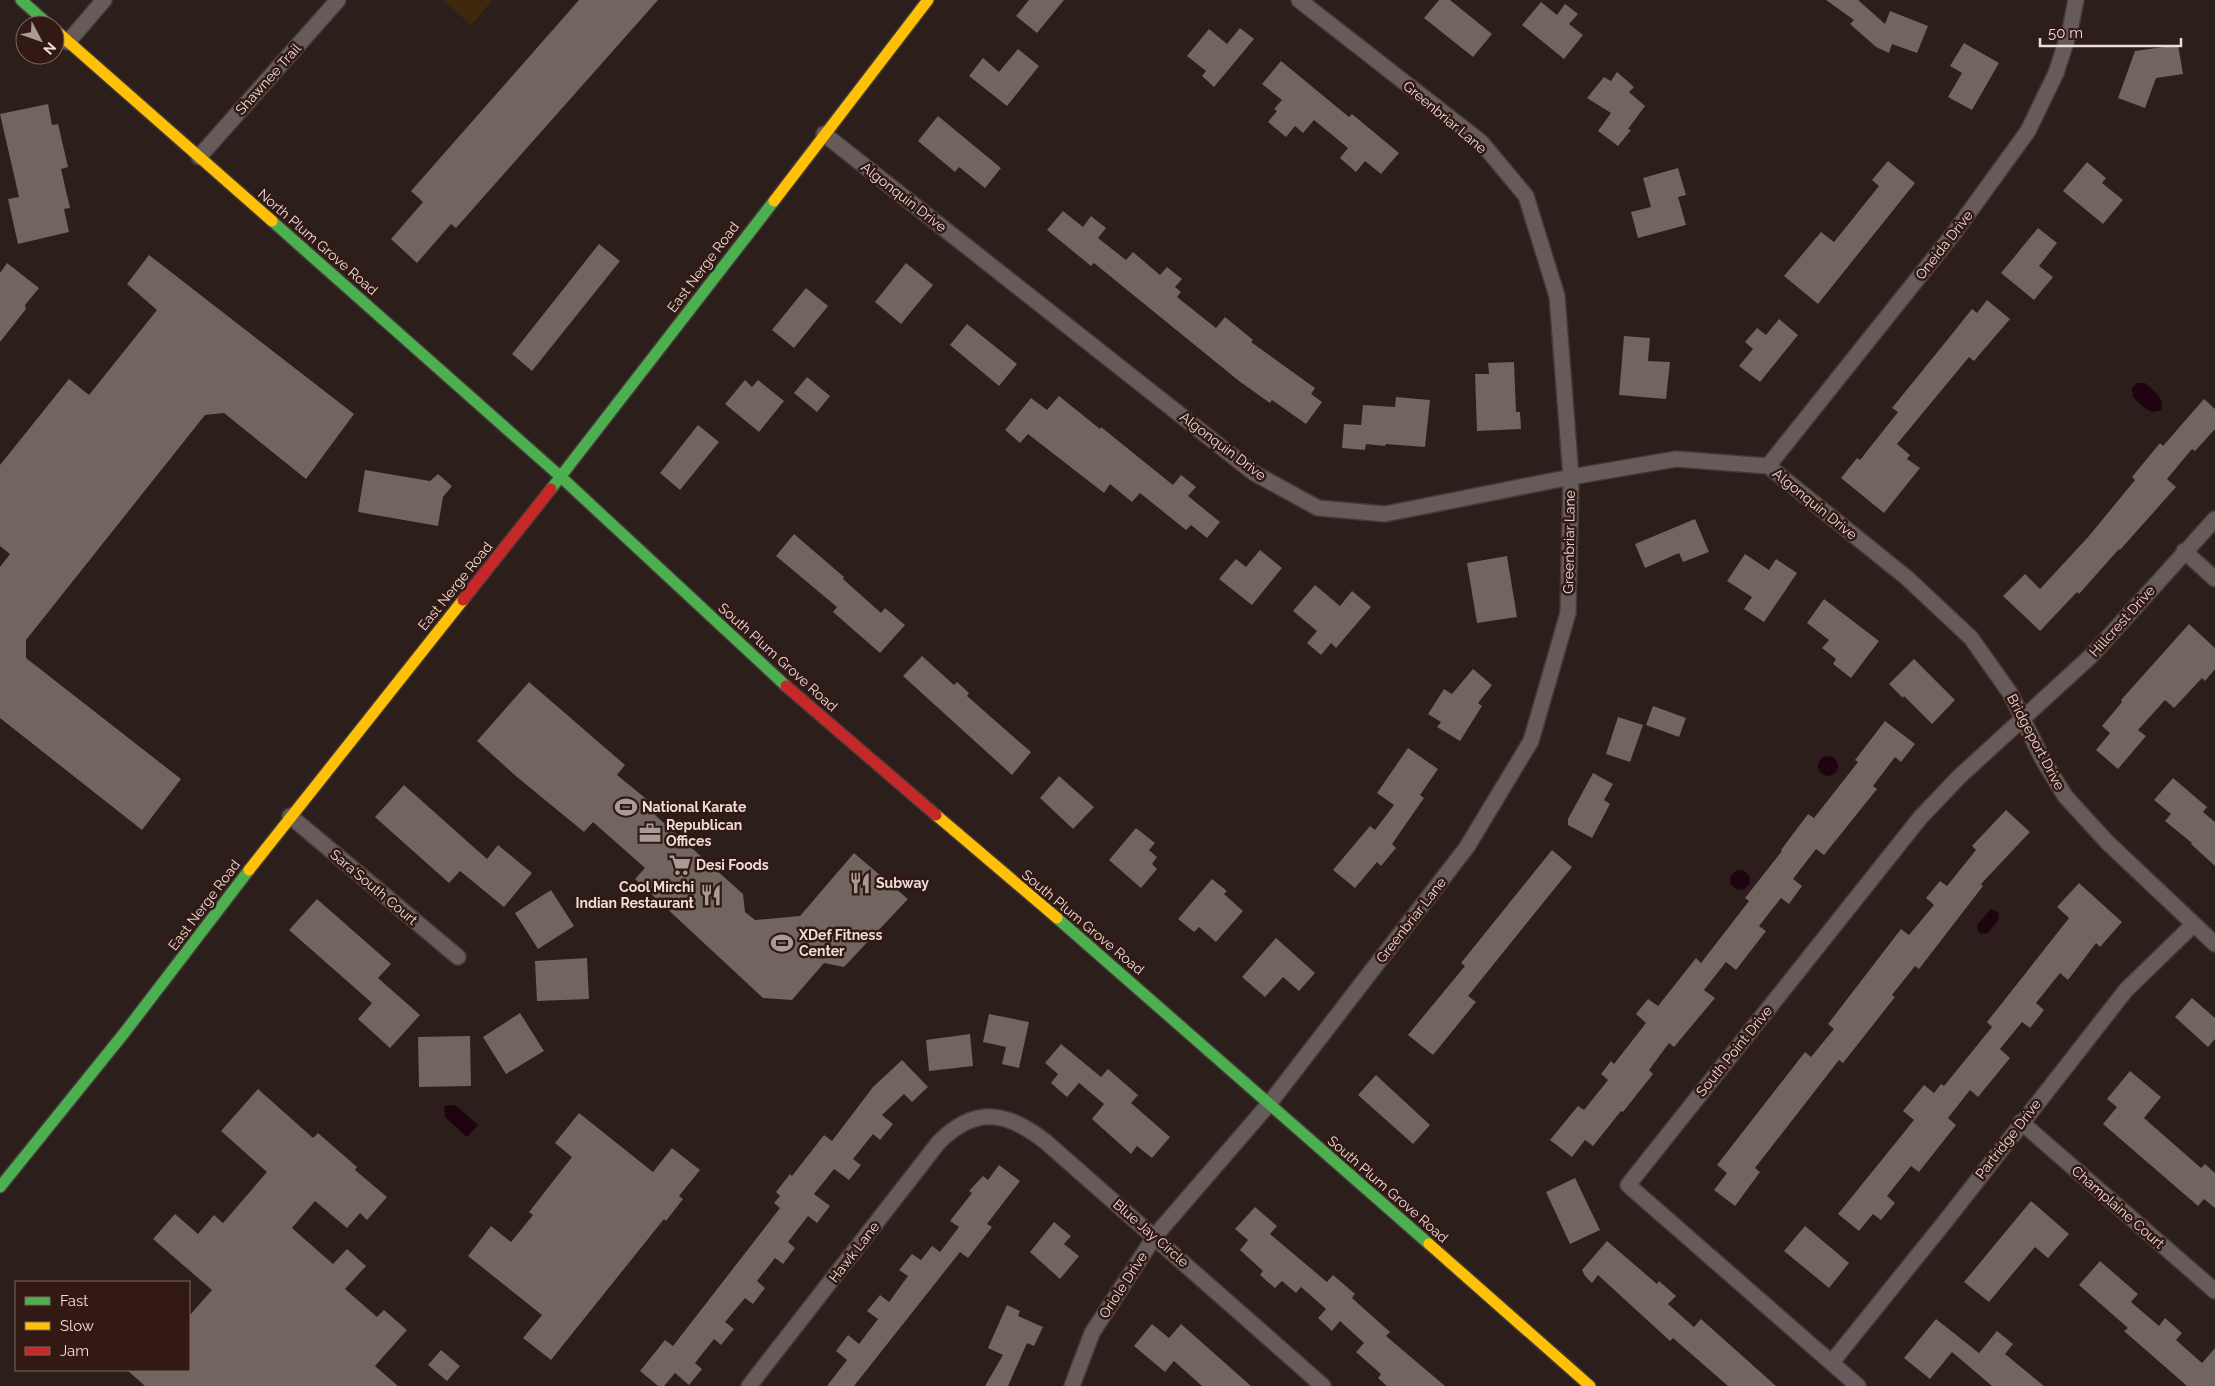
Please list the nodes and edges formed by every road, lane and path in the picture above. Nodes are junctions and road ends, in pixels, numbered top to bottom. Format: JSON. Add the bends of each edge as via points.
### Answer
{"nodes":[{"id":1,"x":21,"y":0,"type":"edge"},
{"id":2,"x":104,"y":0,"type":"edge"},
{"id":3,"x":338,"y":0,"type":"edge"},
{"id":4,"x":928,"y":0,"type":"edge"},
{"id":5,"x":1299,"y":0,"type":"edge"},
{"id":6,"x":2076,"y":0,"type":"edge"},
{"id":7,"x":38,"y":15,"type":"edge"},
{"id":8,"x":65,"y":39,"type":"edge"},
{"id":9,"x":68,"y":42,"type":"junction"},
{"id":10,"x":824,"y":134,"type":"junction"},
{"id":11,"x":199,"y":157,"type":"junction"},
{"id":12,"x":1768,"y":466,"type":"junction"},
{"id":13,"x":561,"y":477,"type":"junction"},
{"id":14,"x":1571,"y":477,"type":"junction"},
{"id":15,"x":2215,"y":519,"type":"edge"},
{"id":16,"x":2184,"y":551,"type":"junction"},
{"id":17,"x":1906,"y":578,"type":"joint"},
{"id":18,"x":2215,"y":579,"type":"edge"},
{"id":19,"x":2022,"y":717,"type":"junction"},
{"id":20,"x":290,"y":816,"type":"junction"},
{"id":21,"x":2193,"y":925,"type":"junction"},
{"id":22,"x":2215,"y":944,"type":"edge"},
{"id":23,"x":458,"y":957,"type":"dead end"},
{"id":24,"x":1269,"y":1104,"type":"junction"},
{"id":25,"x":963,"y":1122,"type":"joint"},
{"id":26,"x":2021,"y":1122,"type":"junction"},
{"id":27,"x":0,"y":1187,"type":"edge"},
{"id":28,"x":1155,"y":1236,"type":"junction"},
{"id":29,"x":2215,"y":1291,"type":"edge"},
{"id":30,"x":1832,"y":1362,"type":"junction"},
{"id":31,"x":749,"y":1386,"type":"edge"},
{"id":32,"x":1072,"y":1386,"type":"edge"},
{"id":33,"x":1323,"y":1386,"type":"edge"},
{"id":34,"x":1590,"y":1386,"type":"edge"},
{"id":35,"x":1858,"y":1386,"type":"edge"}],
"edges":[{"from":1,"to":7,"type":"street"},
{"from":2,"to":9,"type":"street"},
{"from":3,"to":11,"type":"street","name":"Shawnee Trail"},
{"from":4,"to":10,"type":"street","name":"East Nerge Road"},
{"from":5,"to":14,"type":"street","name":"Greenbriar Lane","via":[[1481,142],[1526,196],[1557,296]]},
{"from":6,"to":12,"type":"street","name":"Oneida Drive","via":[[2056,73],[2028,131],[1954,233]]},
{"from":8,"to":9,"type":"street","name":"North Plum Grove Road"},
{"from":9,"to":11,"type":"street","name":"North Plum Grove Road"},
{"from":10,"to":13,"type":"street","name":"East Nerge Road"},
{"from":10,"to":14,"type":"street","name":"Algonquin Drive","via":[[1254,473],[1318,508],[1385,514]]},
{"from":11,"to":13,"type":"street","name":"North Plum Grove Road"},
{"from":12,"to":14,"type":"street","name":"Algonquin Drive","via":[[1676,459]]},
{"from":12,"to":17,"type":"street","name":"Algonquin Drive"},
{"from":13,"to":20,"type":"street","name":"East Nerge Road"},
{"from":13,"to":24,"type":"street","name":"South Plum Grove Road","via":[[804,702]]},
{"from":14,"to":24,"type":"street","name":"Greenbriar Lane","via":[[1568,613],[1531,741],[1468,847]]},
{"from":15,"to":16,"type":"street","name":"Hillcrest Drive"},
{"from":16,"to":18,"type":"street"},
{"from":16,"to":19,"type":"street","name":"Hillcrest Drive","via":[[2092,655]]},
{"from":17,"to":19,"type":"street","name":"Bridgeport Drive","via":[[1970,638],[2010,693]]},
{"from":19,"to":21,"type":"street","name":"Bridgeport Drive","via":[[2065,796],[2107,842]]},
{"from":19,"to":30,"type":"street","name":"South Point Drive","via":[[1920,818],[1628,1185]]},
{"from":20,"to":23,"type":"street","name":"Sara'South Court"},
{"from":20,"to":27,"type":"street","name":"East Nerge Road","via":[[125,1032]]},
{"from":21,"to":22,"type":"street","name":"Bridgeport Drive"},
{"from":21,"to":26,"type":"street","name":"Partridge Drive","via":[[2126,990]]},
{"from":24,"to":28,"type":"street","name":"Oriole Drive"},
{"from":24,"to":34,"type":"street","name":"South Plum Grove Road"},
{"from":25,"to":28,"type":"street","name":"Blue Jay Circle","via":[[1000,1118],[1027,1127]]},
{"from":25,"to":31,"type":"street","name":"Hawk Lane","via":[[939,1142]]},
{"from":26,"to":29,"type":"street","name":"Champlaine Court"},
{"from":26,"to":30,"type":"street","name":"Partridge Drive"},
{"from":28,"to":32,"type":"street","name":"Oriole Drive","via":[[1092,1333]]},
{"from":28,"to":33,"type":"street","name":"Blue Jay Circle"},
{"from":30,"to":35,"type":"street"}]}
